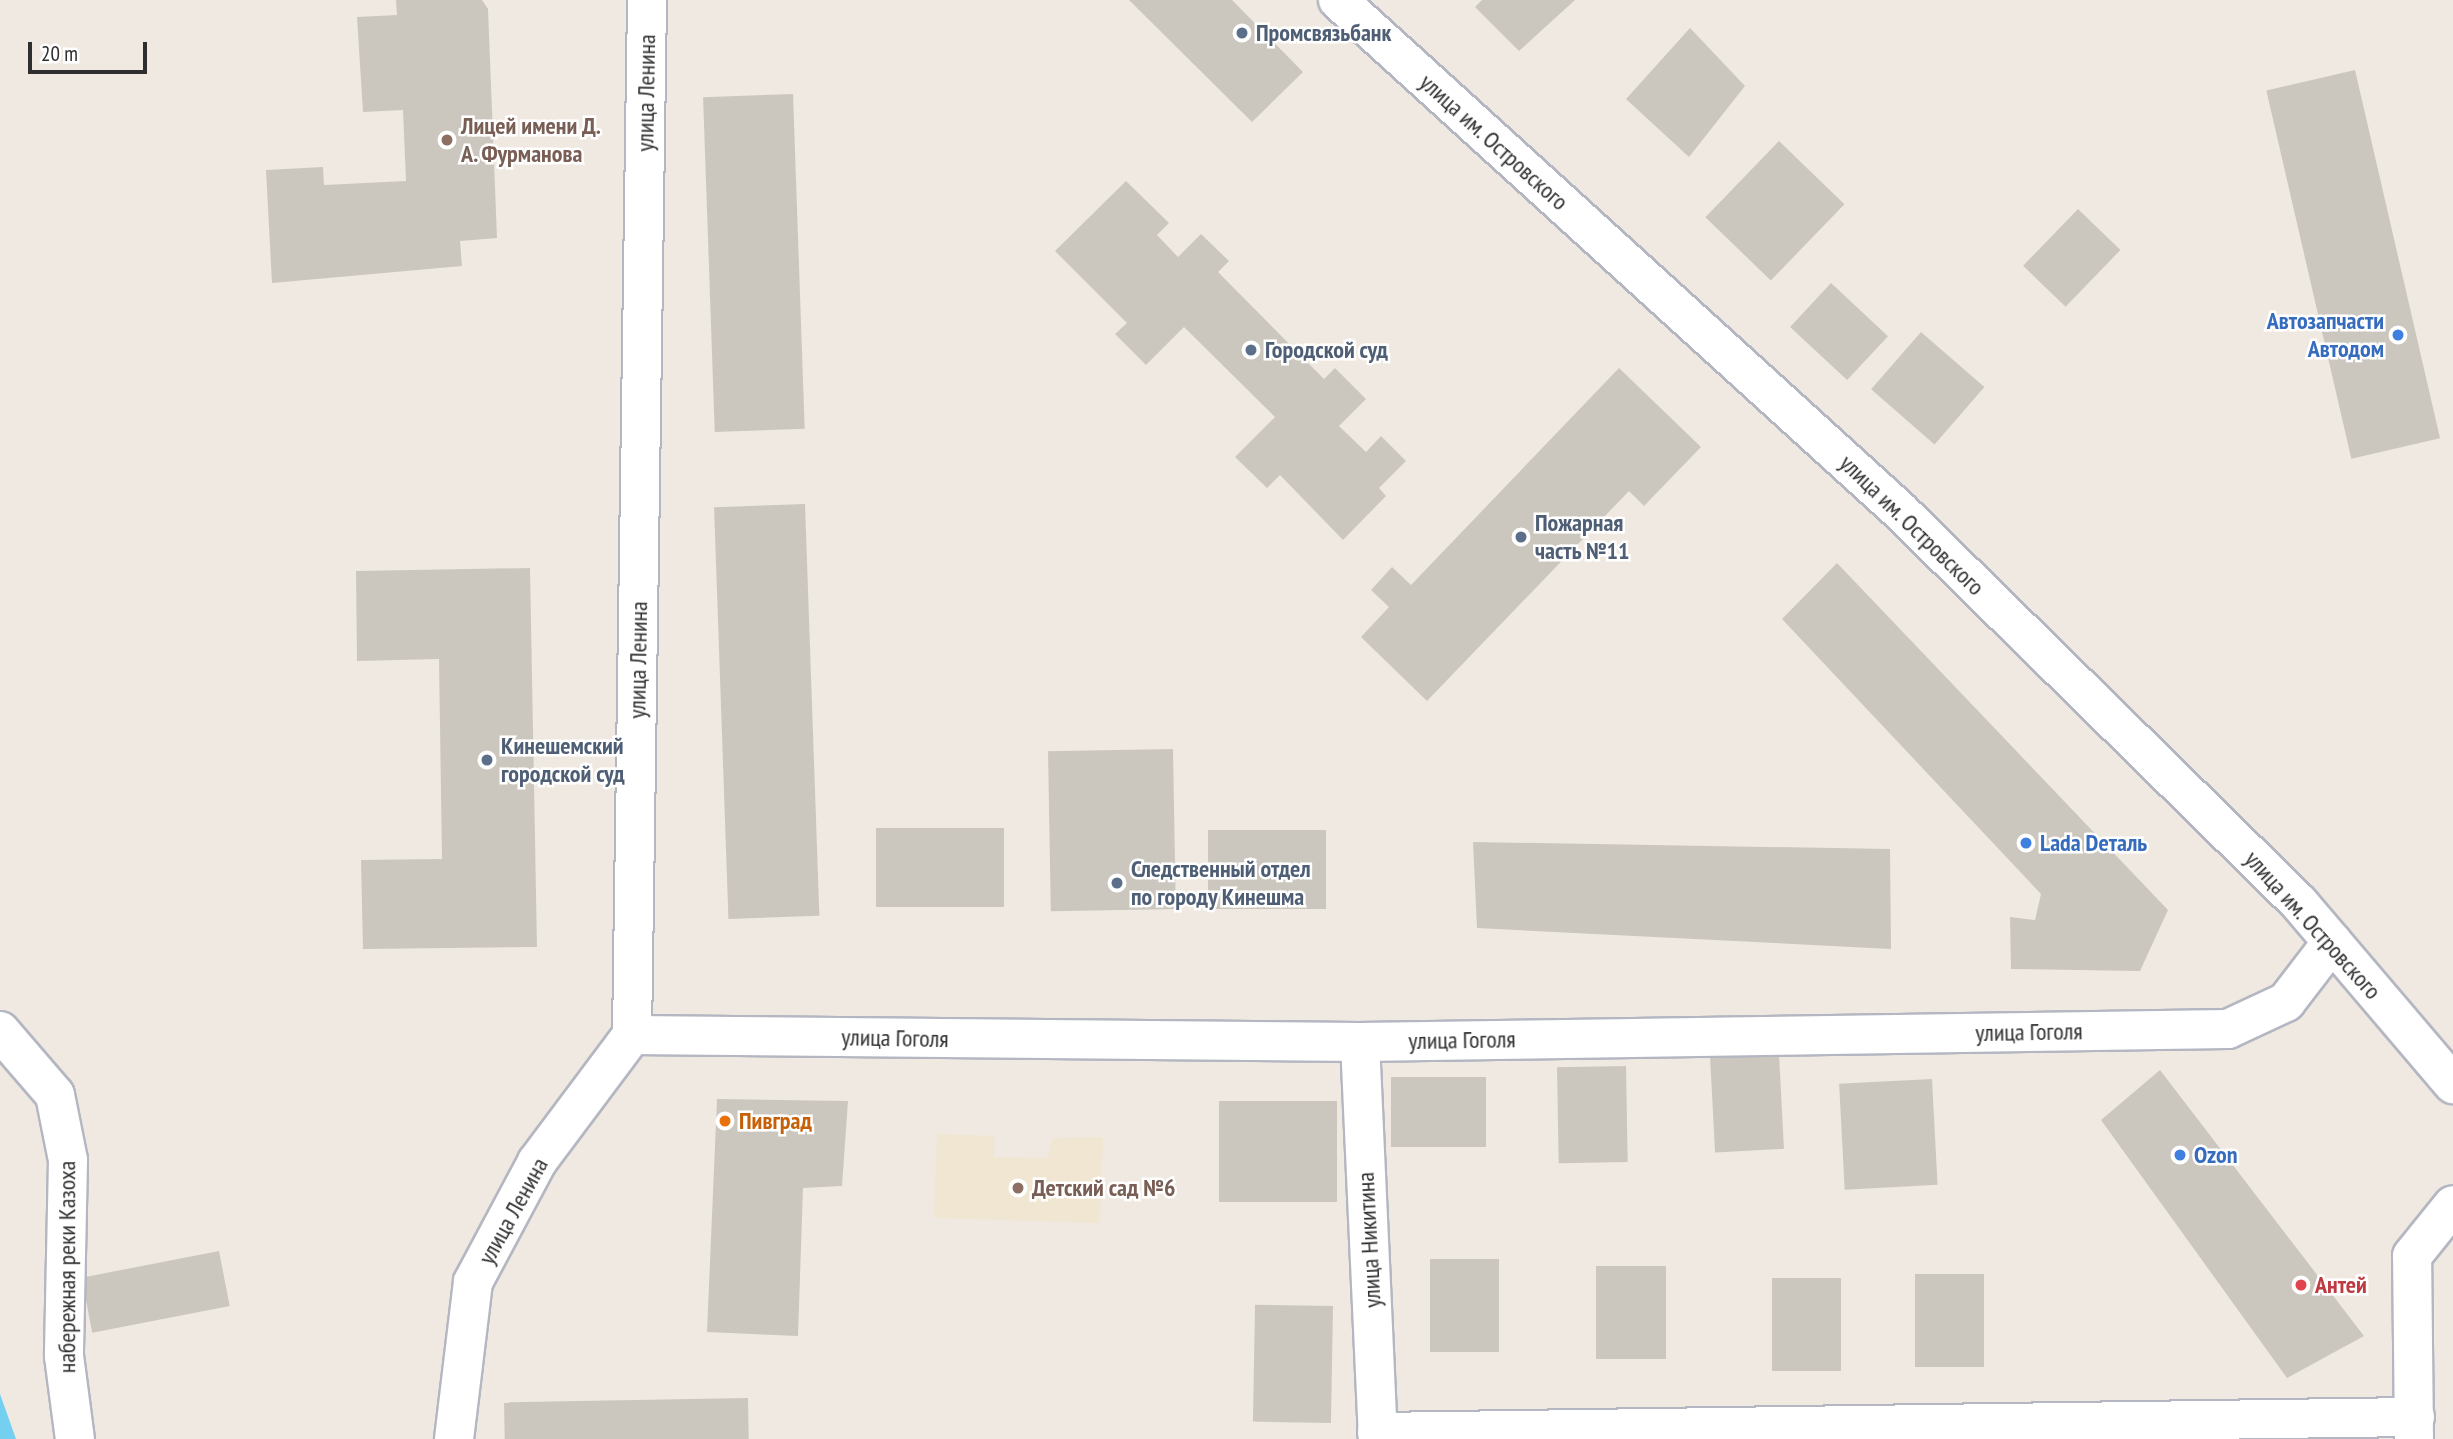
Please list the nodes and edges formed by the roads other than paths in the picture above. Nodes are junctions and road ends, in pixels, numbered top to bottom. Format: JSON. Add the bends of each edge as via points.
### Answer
{"nodes":[{"id":1,"x":647,"y":0,"type":"edge"},
{"id":2,"x":1338,"y":0,"type":"edge"},
{"id":3,"x":2332,"y":942,"type":"junction"},
{"id":4,"x":0,"y":1031,"type":"edge"},
{"id":5,"x":632,"y":1035,"type":"junction"},
{"id":6,"x":1360,"y":1042,"type":"junction"},
{"id":7,"x":2453,"y":1084,"type":"edge"},
{"id":8,"x":2453,"y":1205,"type":"edge"},
{"id":9,"x":2414,"y":1428,"type":"edge"},
{"id":10,"x":1378,"y":1436,"type":"edge"},
{"id":11,"x":75,"y":1439,"type":"edge"},
{"id":12,"x":454,"y":1439,"type":"edge"}],
"edges":[{"from":1,"to":5,"type":"street","name":"улица Ленина"},
{"from":2,"to":3,"type":"street","name":"улица им. Островского","via":[[1857,470]]},
{"from":3,"to":6,"type":"street","name":"улица Гоголя","via":[[2286,1002],[2228,1028]]},
{"from":3,"to":7,"type":"street","name":"улица им. Островского"},
{"from":4,"to":11,"type":"street","name":"набережная реки Казоха","via":[[55,1095],[68,1160],[64,1356]]},
{"from":5,"to":6,"type":"street","name":"улица Гоголя"},
{"from":5,"to":12,"type":"street","name":"улица Ленина","via":[[537,1162],[473,1282]]},
{"from":6,"to":10,"type":"street","name":"улица Никитина"},
{"from":8,"to":9,"type":"street","via":[[2412,1256]]},
{"from":9,"to":10,"type":"street"}]}
